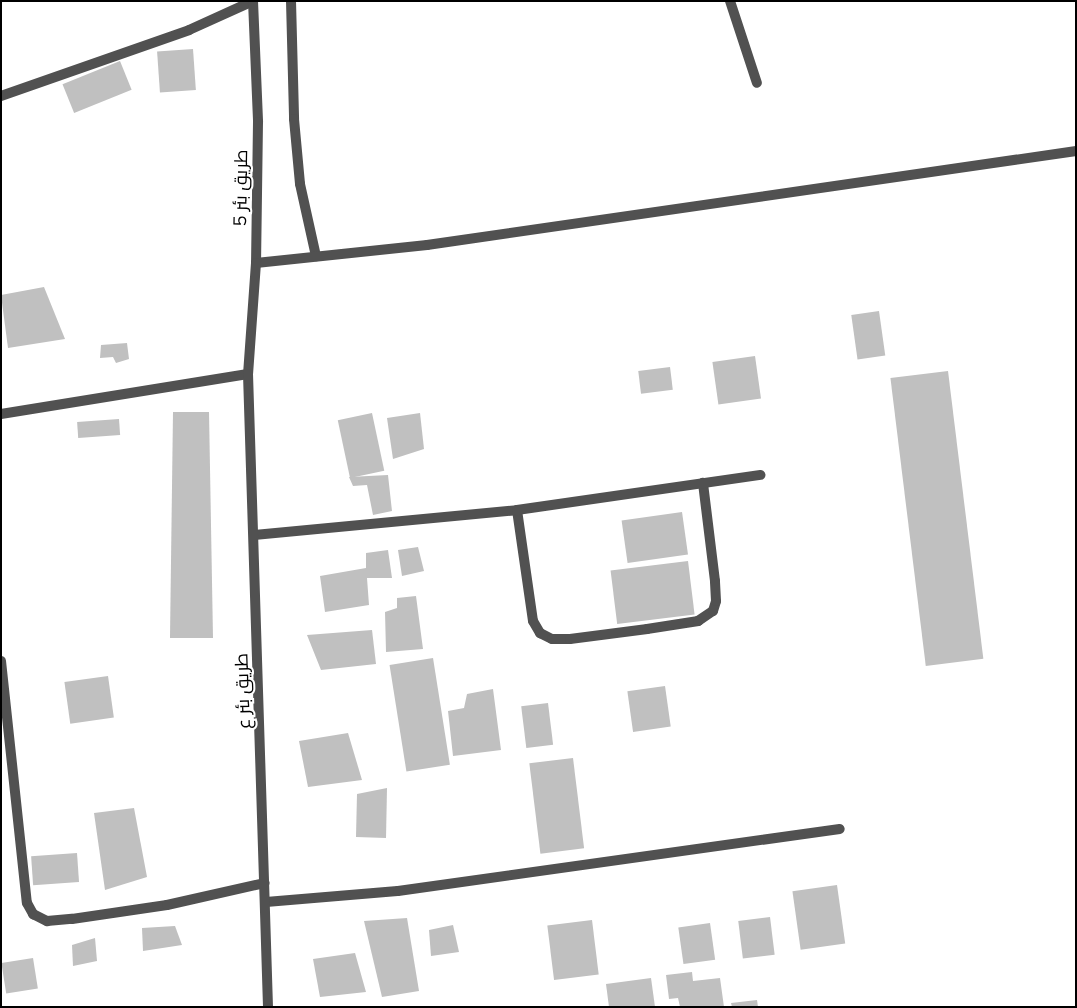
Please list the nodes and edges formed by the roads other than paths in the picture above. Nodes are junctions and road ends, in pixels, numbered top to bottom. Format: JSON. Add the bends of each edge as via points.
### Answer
{"nodes":[{"id":1,"x":253,"y":1,"type":"edge"},
{"id":2,"x":291,"y":1,"type":"edge"},
{"id":3,"x":730,"y":1,"type":"edge"},
{"id":4,"x":757,"y":83,"type":"dead end"},
{"id":5,"x":1,"y":96,"type":"edge"},
{"id":6,"x":1076,"y":151,"type":"edge"},
{"id":7,"x":316,"y":256,"type":"junction"},
{"id":8,"x":256,"y":263,"type":"junction"},
{"id":9,"x":248,"y":374,"type":"junction"},
{"id":10,"x":1,"y":414,"type":"edge"},
{"id":11,"x":760,"y":475,"type":"dead end"},
{"id":12,"x":703,"y":483,"type":"junction"},
{"id":13,"x":517,"y":510,"type":"junction"},
{"id":14,"x":254,"y":535,"type":"junction"},
{"id":15,"x":1,"y":661,"type":"edge"},
{"id":16,"x":840,"y":830,"type":"dead end"},
{"id":17,"x":265,"y":883,"type":"junction"},
{"id":18,"x":266,"y":902,"type":"junction"},
{"id":19,"x":268,"y":1007,"type":"edge"}],
"edges":[{"from":1,"to":5,"type":"street","via":[[189,30]]},
{"from":1,"to":8,"type":"street","name":"طريق بئر 5","via":[[258,122]]},
{"from":2,"to":7,"type":"street","via":[[294,119],[300,184]]},
{"from":3,"to":4,"type":"street"},
{"from":6,"to":7,"type":"street","via":[[427,245]]},
{"from":7,"to":8,"type":"street"},
{"from":8,"to":9,"type":"street","name":"طريق بئر 5"},
{"from":9,"to":10,"type":"street"},
{"from":9,"to":14,"type":"street","name":"طريق بئر ع"},
{"from":11,"to":12,"type":"street"},
{"from":12,"to":13,"type":"street"},
{"from":12,"to":13,"type":"street","via":[[715,581],[713,611],[698,621],[647,629],[570,639],[552,639],[540,633],[533,621]]},
{"from":13,"to":14,"type":"street"},
{"from":14,"to":17,"type":"street","name":"طريق بئر ع"},
{"from":15,"to":17,"type":"street","via":[[27,903],[33,914],[47,921],[72,919],[167,905]]},
{"from":16,"to":18,"type":"street","via":[[398,891]]},
{"from":17,"to":18,"type":"street","name":"طريق بئر ع"},
{"from":18,"to":19,"type":"street","name":"طريق بئر ع"}]}
